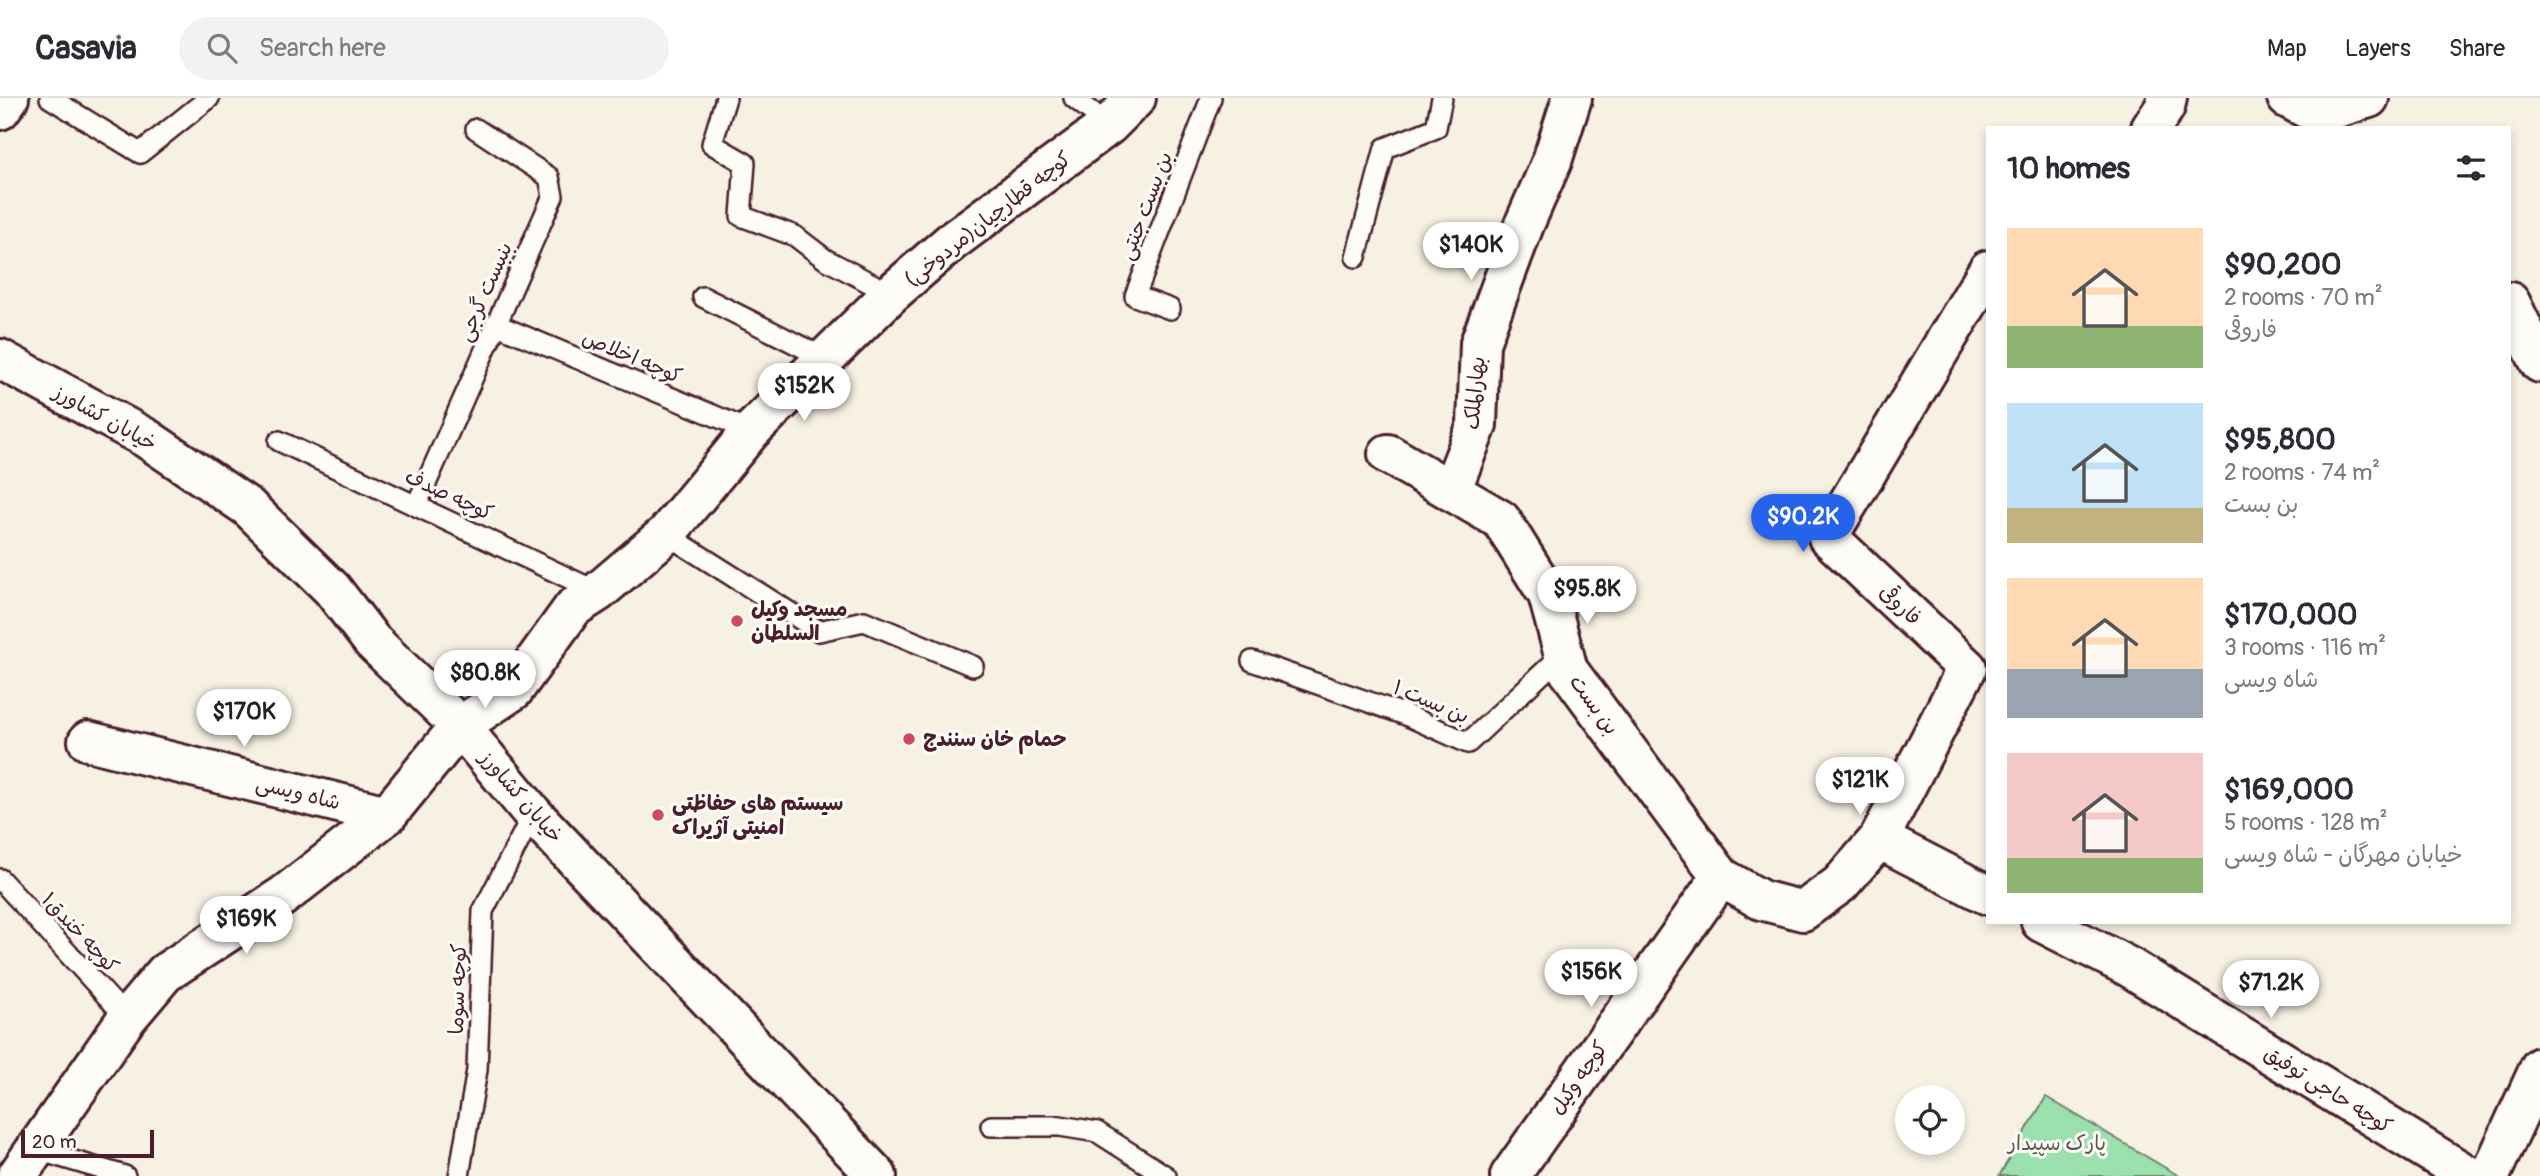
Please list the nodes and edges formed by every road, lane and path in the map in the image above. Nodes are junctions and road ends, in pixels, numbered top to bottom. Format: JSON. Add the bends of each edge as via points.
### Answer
{"nodes":[{"id":1,"x":9,"y":98,"type":"edge"},
{"id":2,"x":50,"y":98,"type":"edge"},
{"id":3,"x":209,"y":98,"type":"edge"},
{"id":4,"x":726,"y":98,"type":"edge"},
{"id":5,"x":1074,"y":98,"type":"edge"},
{"id":6,"x":1211,"y":98,"type":"edge"},
{"id":7,"x":1442,"y":98,"type":"edge"},
{"id":8,"x":1572,"y":98,"type":"edge"},
{"id":9,"x":2369,"y":98,"type":"edge"},
{"id":10,"x":0,"y":110,"type":"edge"},
{"id":11,"x":1123,"y":111,"type":"edge"},
{"id":12,"x":2310,"y":113,"type":"edge"},
{"id":13,"x":476,"y":129,"type":"dead end"},
{"id":14,"x":1356,"y":257,"type":"dead end"},
{"id":15,"x":1986,"y":274,"type":"edge"},
{"id":16,"x":891,"y":294,"type":"junction"},
{"id":17,"x":703,"y":297,"type":"dead end"},
{"id":18,"x":1170,"y":309,"type":"dead end"},
{"id":19,"x":495,"y":324,"type":"junction"},
{"id":20,"x":2514,"y":324,"type":"edge"},
{"id":21,"x":0,"y":359,"type":"edge"},
{"id":22,"x":827,"y":359,"type":"junction"},
{"id":23,"x":2540,"y":363,"type":"edge"},
{"id":24,"x":751,"y":431,"type":"junction"},
{"id":25,"x":279,"y":441,"type":"dead end"},
{"id":26,"x":1388,"y":454,"type":"dead end"},
{"id":27,"x":1451,"y":491,"type":"junction"},
{"id":28,"x":417,"y":504,"type":"junction"},
{"id":29,"x":666,"y":534,"type":"junction"},
{"id":30,"x":598,"y":592,"type":"junction"},
{"id":31,"x":1564,"y":653,"type":"junction"},
{"id":32,"x":1252,"y":661,"type":"dead end"},
{"id":33,"x":973,"y":666,"type":"dead end"},
{"id":34,"x":460,"y":726,"type":"junction"},
{"id":35,"x":88,"y":741,"type":"dead end"},
{"id":36,"x":387,"y":814,"type":"junction"},
{"id":37,"x":533,"y":814,"type":"junction"},
{"id":38,"x":1879,"y":839,"type":"junction"},
{"id":39,"x":1721,"y":877,"type":"junction"},
{"id":40,"x":0,"y":879,"type":"edge"},
{"id":41,"x":1986,"y":894,"type":"edge"},
{"id":42,"x":2045,"y":924,"type":"edge"},
{"id":43,"x":127,"y":1018,"type":"junction"},
{"id":44,"x":2540,"y":1067,"type":"edge"},
{"id":45,"x":991,"y":1126,"type":"dead end"},
{"id":46,"x":27,"y":1163,"type":"edge"},
{"id":47,"x":863,"y":1170,"type":"edge"},
{"id":48,"x":125,"y":1176,"type":"edge"},
{"id":49,"x":459,"y":1176,"type":"edge"},
{"id":50,"x":1166,"y":1176,"type":"edge"},
{"id":51,"x":1510,"y":1176,"type":"edge"},
{"id":52,"x":2469,"y":1176,"type":"edge"},
{"id":53,"x":2490,"y":1176,"type":"edge"}],
"edges":[{"from":1,"to":10,"type":"street"},
{"from":2,"to":3,"type":"lane","via":[[140,153]]},
{"from":4,"to":16,"type":"lane","via":[[712,144],[745,163],[741,216],[795,236],[825,259]]},
{"from":5,"to":11,"type":"lane"},
{"from":6,"to":18,"type":"lane","name":"بن بست جنتی","via":[[1135,296]]},
{"from":7,"to":14,"type":"lane","via":[[1436,128],[1385,148]]},
{"from":8,"to":27,"type":"street","name":"بهارالملک","via":[[1480,343],[1477,425]]},
{"from":9,"to":12,"type":"street"},
{"from":11,"to":16,"type":"street","name":"کوچه قطارچیان(مردوخی)","via":[[951,242]]},
{"from":13,"to":19,"type":"lane","name":"بنبست گرجی","via":[[550,177],[553,196]]},
{"from":15,"to":38,"type":"street","name":"فاروقی","via":[[1828,537],[1967,668]]},
{"from":16,"to":22,"type":"street","name":"کوچه قطارچیان(مردوخی)"},
{"from":17,"to":22,"type":"lane"},
{"from":19,"to":24,"type":"lane","name":"کوچه اخلاص"},
{"from":19,"to":28,"type":"lane","name":"بنبست گرجی"},
{"from":20,"to":23,"type":"street"},
{"from":21,"to":34,"type":"street","name":"خیابان کشاورز","via":[[146,438],[248,507],[332,589],[372,641]]},
{"from":22,"to":24,"type":"street","name":"کوچه قطارچیان(مردوخی)"},
{"from":24,"to":29,"type":"street","name":"کوچه قطارچیان(مردوخی)"},
{"from":25,"to":28,"type":"lane","name":"کوچه صدف"},
{"from":26,"to":27,"type":"street","name":"بن بست"},
{"from":27,"to":31,"type":"street","name":"بن بست","via":[[1501,520],[1548,595]]},
{"from":28,"to":30,"type":"lane","name":"کوچه صدف"},
{"from":29,"to":30,"type":"street","name":"کوچه قطارچیان(مردوخی)"},
{"from":29,"to":33,"type":"lane","via":[[819,631],[864,621]]},
{"from":30,"to":34,"type":"street","name":"کوچه قطارچیان(مردوخی)","via":[[573,608],[514,690]]},
{"from":31,"to":32,"type":"lane","name":"بن بست ۱","via":[[1468,743],[1406,715]]},
{"from":31,"to":39,"type":"street","name":"بن بست","via":[[1568,670]]},
{"from":34,"to":36,"type":"street","name":"کوچه قطارچیان(مردوخی)"},
{"from":34,"to":37,"type":"street","name":"خیابان کشاورز"},
{"from":35,"to":36,"type":"street","name":"شاه ویسی"},
{"from":36,"to":43,"type":"street","name":"کوچه قطارچیان(مردوخی)","via":[[283,896],[166,973]]},
{"from":37,"to":47,"type":"street","name":"خیابان کشاورز"},
{"from":37,"to":49,"type":"lane","name":"کوچه سوما","via":[[483,911],[477,1070]]},
{"from":38,"to":39,"type":"street","via":[[1840,884],[1803,911],[1761,900]]},
{"from":38,"to":41,"type":"street"},
{"from":39,"to":51,"type":"street","name":"کوچه وکیل"},
{"from":40,"to":43,"type":"lane","name":"کوچه خندق۱"},
{"from":42,"to":52,"type":"street","name":"کوچه حاجی توفیق","via":[[2129,967]]},
{"from":43,"to":46,"type":"street","name":"کوچه قطارچیان(مردوخی)"},
{"from":44,"to":53,"type":"street"},
{"from":45,"to":50,"type":"lane","via":[[1060,1126],[1097,1132]]},
{"from":46,"to":48,"type":"lane"}]}
